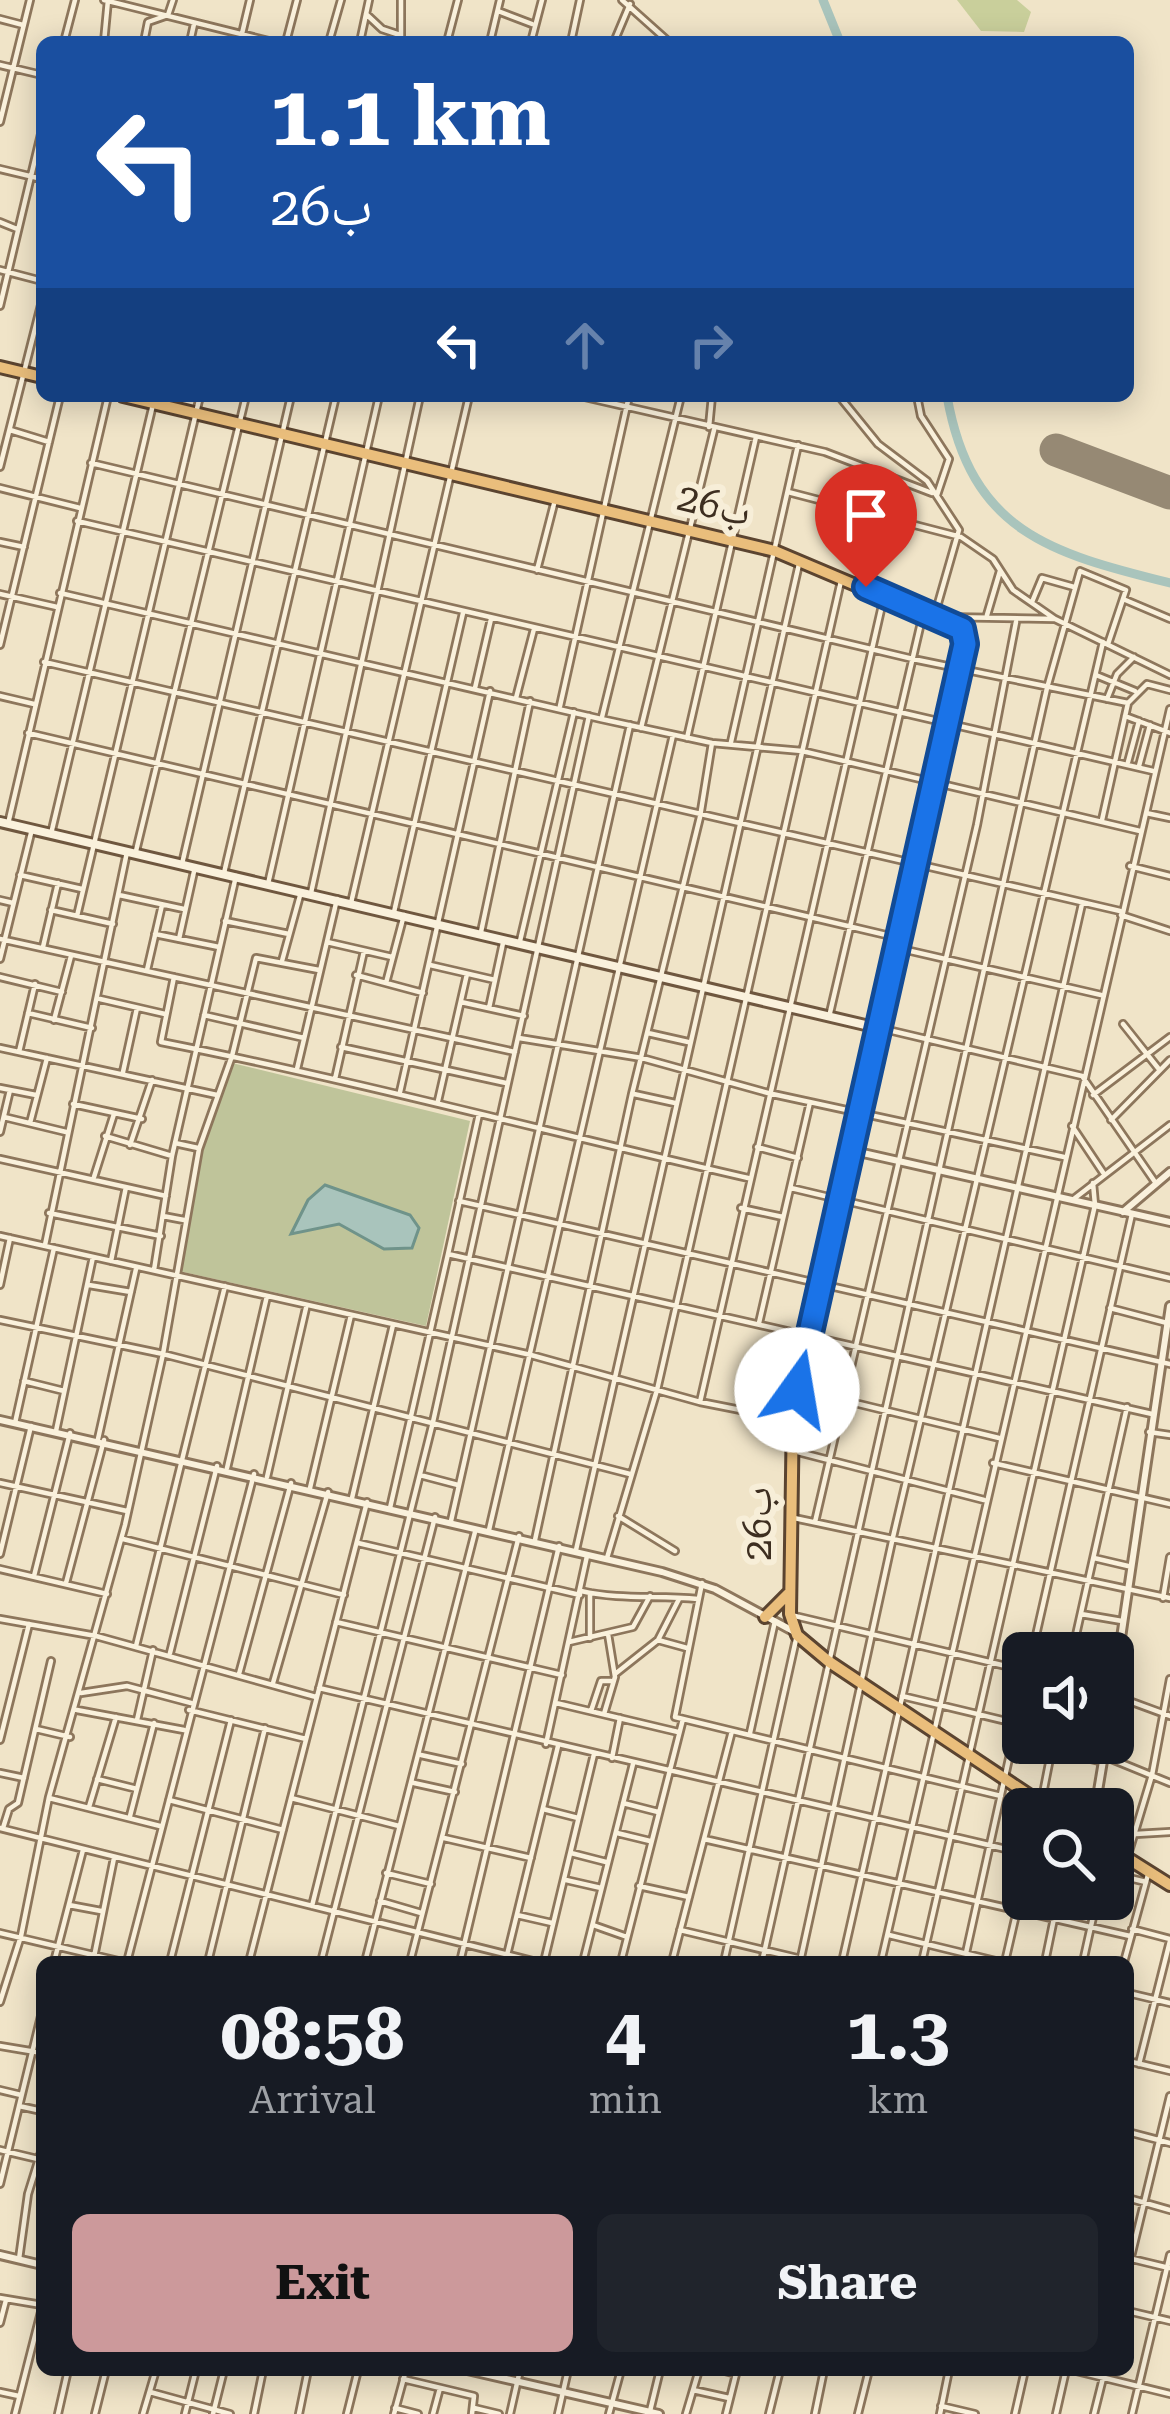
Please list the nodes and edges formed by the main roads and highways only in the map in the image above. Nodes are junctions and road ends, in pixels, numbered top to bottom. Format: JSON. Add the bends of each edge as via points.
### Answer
{"nodes":[{"id":1,"x":0,"y":367,"type":"edge"},
{"id":2,"x":36,"y":375,"type":"edge"},
{"id":3,"x":160,"y":402,"type":"edge"},
{"id":4,"x":4,"y":823,"type":"edge"},
{"id":5,"x":878,"y":1028,"type":"junction"},
{"id":6,"x":788,"y":1593,"type":"junction"},
{"id":7,"x":770,"y":1619,"type":"road end"},
{"id":8,"x":1018,"y":1788,"type":"edge"},
{"id":9,"x":1134,"y":1864,"type":"edge"},
{"id":10,"x":1170,"y":1885,"type":"edge"}],
"edges":[{"from":1,"to":2,"type":"highway"},
{"from":3,"to":5,"type":"highway","name":"26ب","via":[[775,550],[963,632],[962,669]]},
{"from":4,"to":5,"type":"main road"},
{"from":5,"to":6,"type":"highway","name":"26ب","via":[[791,1420]]},
{"from":6,"to":7,"type":"highway"},
{"from":6,"to":8,"type":"highway","name":"26ب","via":[[796,1634]]},
{"from":9,"to":10,"type":"highway"}]}
